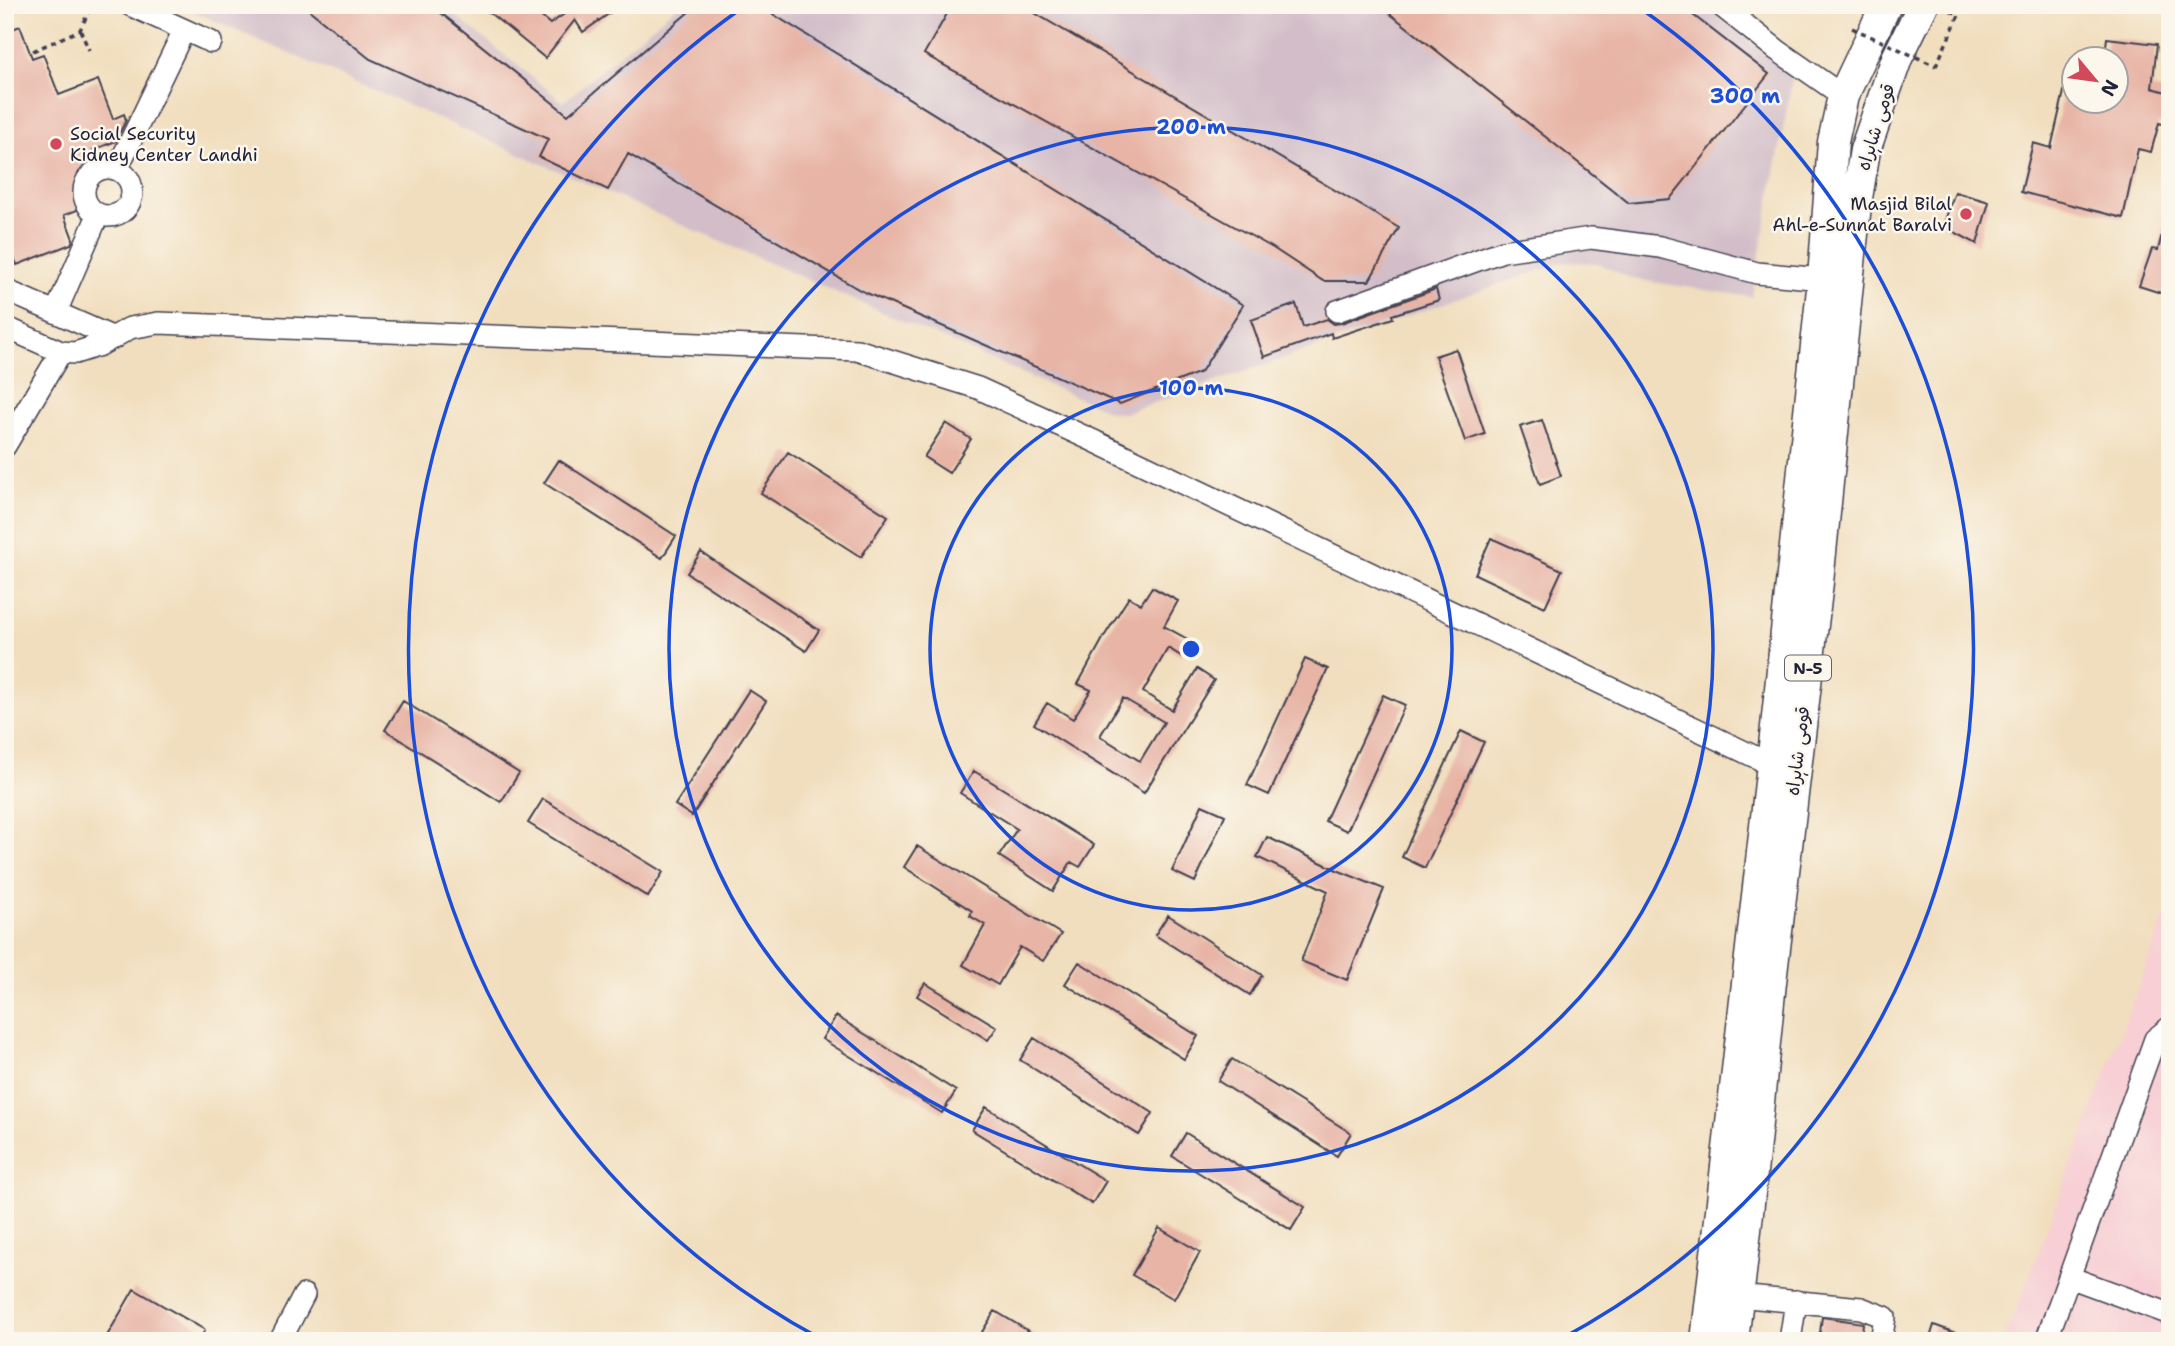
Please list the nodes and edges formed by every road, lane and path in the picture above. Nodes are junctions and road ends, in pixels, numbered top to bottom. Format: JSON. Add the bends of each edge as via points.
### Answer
{"nodes":[{"id":1,"x":92,"y":5,"type":"edge"},
{"id":2,"x":131,"y":5,"type":"edge"},
{"id":3,"x":1720,"y":5,"type":"edge"},
{"id":4,"x":1886,"y":5,"type":"edge"},
{"id":5,"x":1923,"y":5,"type":"edge"},
{"id":6,"x":1941,"y":5,"type":"edge"},
{"id":7,"x":1852,"y":28,"type":"dead end"},
{"id":8,"x":80,"y":30,"type":"junction"},
{"id":9,"x":184,"y":30,"type":"junction"},
{"id":10,"x":211,"y":42,"type":"dead end"},
{"id":11,"x":89,"y":50,"type":"dead end"},
{"id":12,"x":33,"y":51,"type":"dead end"},
{"id":13,"x":1843,"y":96,"type":"junction"},
{"id":14,"x":117,"y":169,"type":"junction"},
{"id":15,"x":98,"y":215,"type":"junction"},
{"id":16,"x":1823,"y":279,"type":"junction"},
{"id":17,"x":5,"y":290,"type":"edge"},
{"id":18,"x":1337,"y":311,"type":"dead end"},
{"id":19,"x":56,"y":312,"type":"junction"},
{"id":20,"x":5,"y":327,"type":"edge"},
{"id":21,"x":114,"y":338,"type":"junction"},
{"id":22,"x":61,"y":352,"type":"junction"},
{"id":23,"x":5,"y":446,"type":"edge"},
{"id":24,"x":1772,"y":765,"type":"junction"},
{"id":25,"x":2170,"y":1027,"type":"edge"},
{"id":26,"x":2069,"y":1277,"type":"junction"},
{"id":27,"x":304,"y":1294,"type":"dead end"},
{"id":28,"x":1738,"y":1296,"type":"junction"},
{"id":29,"x":1796,"y":1301,"type":"junction"},
{"id":30,"x":2170,"y":1314,"type":"edge"},
{"id":31,"x":280,"y":1341,"type":"edge"},
{"id":32,"x":1706,"y":1341,"type":"edge"},
{"id":33,"x":1733,"y":1341,"type":"edge"},
{"id":34,"x":1790,"y":1341,"type":"edge"},
{"id":35,"x":1881,"y":1341,"type":"edge"},
{"id":36,"x":2046,"y":1341,"type":"edge"}],
"edges":[{"from":1,"to":8,"type":"path"},
{"from":2,"to":9,"type":"street"},
{"from":3,"to":13,"type":"street"},
{"from":4,"to":13,"type":"highway","name":"قومی شاہراہ","number":"N-5"},
{"from":5,"to":28,"type":"highway","name":"قومی شاہراہ","number":"N-5","via":[[1898,58],[1865,150],[1856,204]]},
{"from":6,"to":7,"type":"path","bridge":true,"via":[[1959,15],[1936,66]]},
{"from":8,"to":11,"type":"path"},
{"from":8,"to":12,"type":"path"},
{"from":9,"to":10,"type":"street"},
{"from":9,"to":14,"type":"street"},
{"from":13,"to":16,"type":"highway","name":"قومی شاہراہ","number":"N-5","via":[[1833,142]]},
{"from":14,"to":15,"type":"street","via":[[95,171],[85,183],[87,205]]},
{"from":14,"to":15,"type":"street","via":[[129,179],[131,201],[114,216]]},
{"from":15,"to":19,"type":"street"},
{"from":16,"to":18,"type":"street","via":[[1757,272],[1660,247],[1591,238],[1503,251]]},
{"from":16,"to":24,"type":"highway","name":"قومی شاہراہ","number":"N-5"},
{"from":17,"to":19,"type":"street"},
{"from":19,"to":21,"type":"street"},
{"from":20,"to":22,"type":"street"},
{"from":21,"to":22,"type":"street","via":[[75,353]]},
{"from":21,"to":24,"type":"street","via":[[130,328],[158,323],[856,350],[978,388],[1071,430]]},
{"from":22,"to":23,"type":"street"},
{"from":24,"to":32,"type":"highway","name":"قومی شاہراہ","number":"N-5"},
{"from":25,"to":26,"type":"street","via":[[2155,1040]]},
{"from":26,"to":30,"type":"street"},
{"from":26,"to":36,"type":"street"},
{"from":27,"to":31,"type":"street"},
{"from":28,"to":29,"type":"street"},
{"from":28,"to":33,"type":"highway","name":"قومی شاہراہ","number":"N-5"},
{"from":29,"to":34,"type":"street"},
{"from":29,"to":35,"type":"street","via":[[1861,1308],[1885,1317]]}]}
